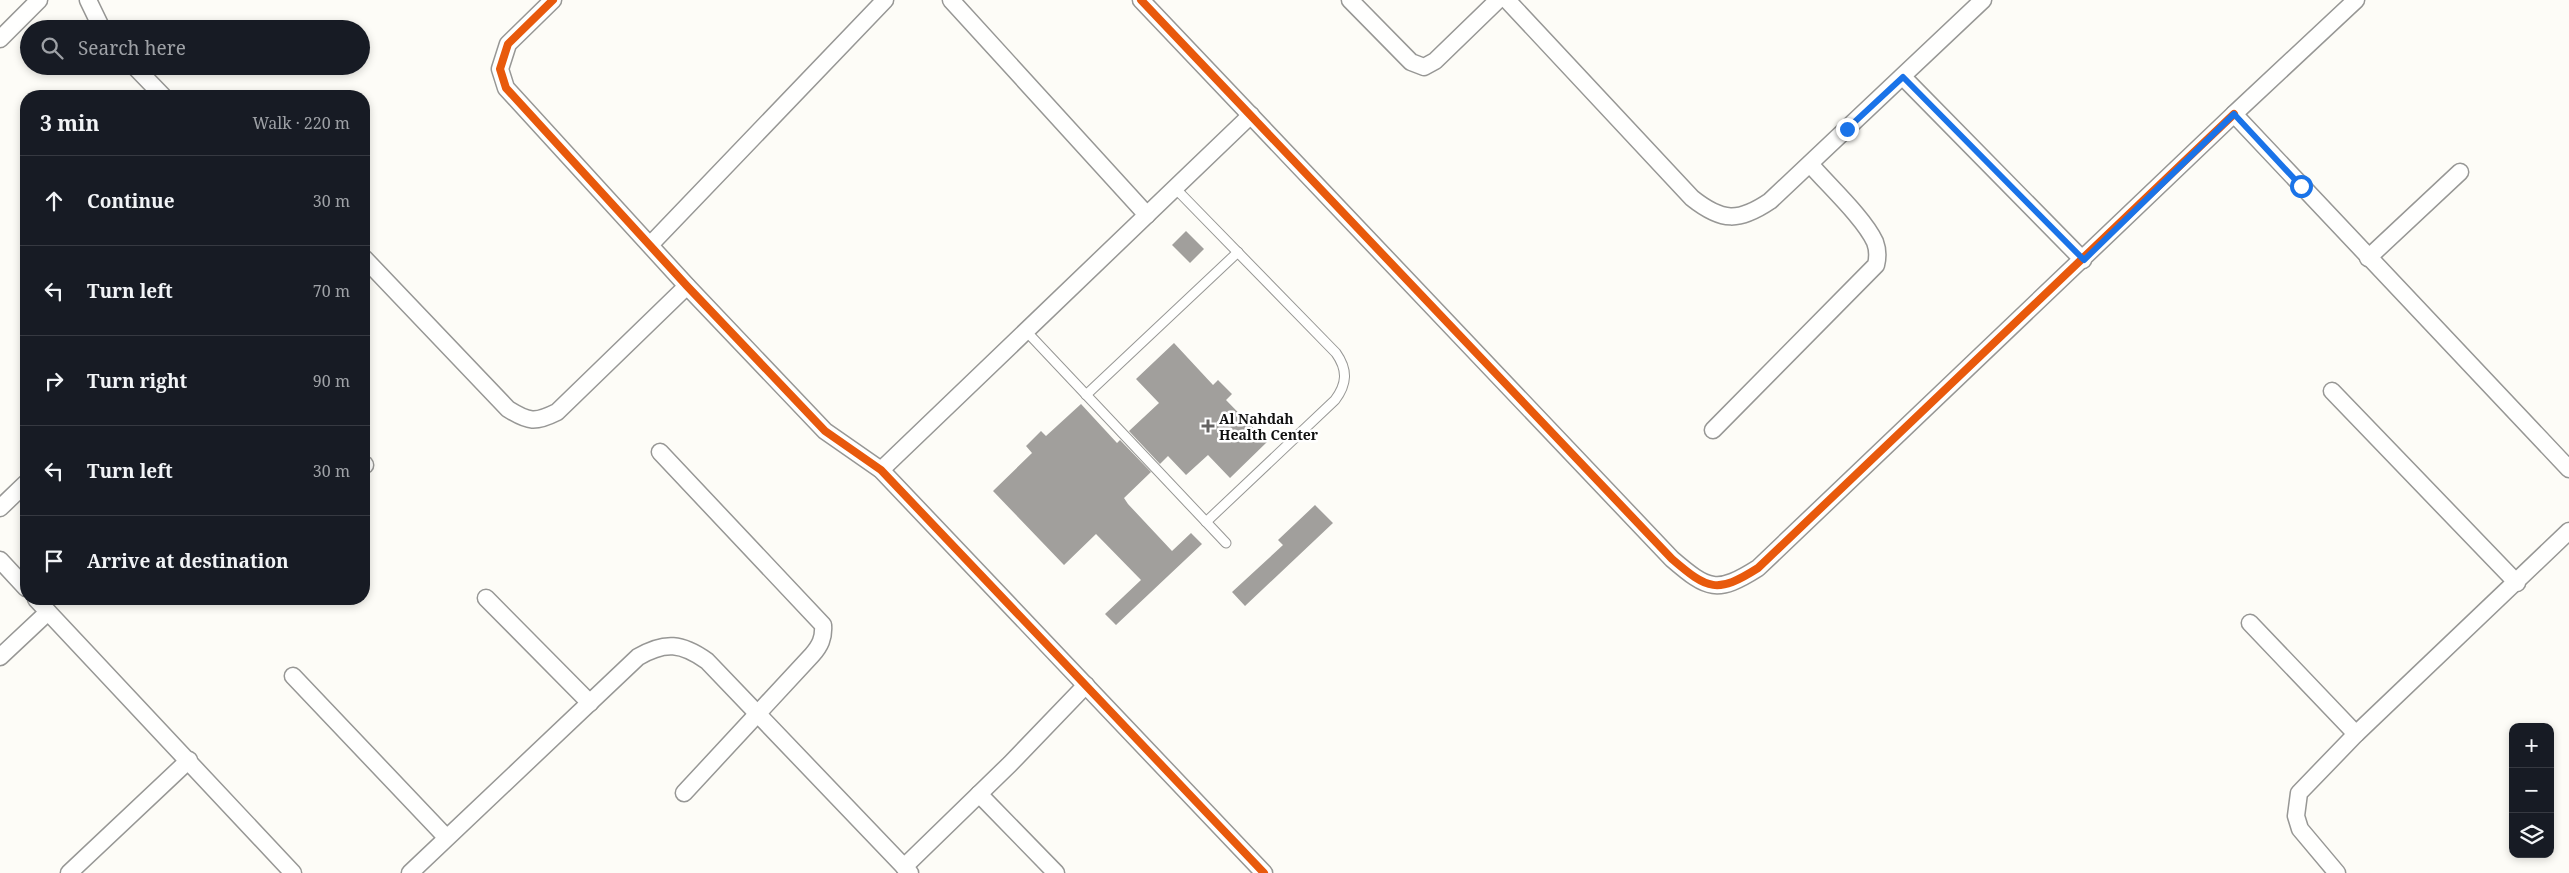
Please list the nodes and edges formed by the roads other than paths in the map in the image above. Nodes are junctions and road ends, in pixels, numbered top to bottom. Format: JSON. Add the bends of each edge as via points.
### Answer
{"nodes":[{"id":1,"x":38,"y":0,"type":"edge"},
{"id":2,"x":88,"y":0,"type":"edge"},
{"id":3,"x":553,"y":0,"type":"edge"},
{"id":4,"x":886,"y":0,"type":"edge"},
{"id":5,"x":951,"y":0,"type":"edge"},
{"id":6,"x":1141,"y":0,"type":"edge"},
{"id":7,"x":1350,"y":0,"type":"edge"},
{"id":8,"x":1498,"y":0,"type":"edge"},
{"id":9,"x":1507,"y":0,"type":"edge"},
{"id":10,"x":1983,"y":0,"type":"edge"},
{"id":11,"x":2356,"y":0,"type":"edge"},
{"id":12,"x":98,"y":20,"type":"edge"},
{"id":13,"x":0,"y":39,"type":"edge"},
{"id":14,"x":143,"y":75,"type":"edge"},
{"id":15,"x":1903,"y":77,"type":"junction"},
{"id":16,"x":157,"y":90,"type":"edge"},
{"id":17,"x":2234,"y":114,"type":"junction"},
{"id":18,"x":1251,"y":115,"type":"junction"},
{"id":19,"x":1810,"y":164,"type":"junction"},
{"id":20,"x":2460,"y":172,"type":"dead end"},
{"id":21,"x":1175,"y":188,"type":"junction"},
{"id":22,"x":1147,"y":215,"type":"junction"},
{"id":23,"x":650,"y":245,"type":"junction"},
{"id":24,"x":1238,"y":252,"type":"junction"},
{"id":25,"x":2368,"y":258,"type":"junction"},
{"id":26,"x":2084,"y":260,"type":"junction"},
{"id":27,"x":370,"y":264,"type":"edge"},
{"id":28,"x":687,"y":286,"type":"junction"},
{"id":29,"x":1026,"y":331,"type":"junction"},
{"id":30,"x":2332,"y":390,"type":"dead end"},
{"id":31,"x":1086,"y":395,"type":"junction"},
{"id":32,"x":1714,"y":430,"type":"dead end"},
{"id":33,"x":660,"y":452,"type":"dead end"},
{"id":34,"x":2569,"y":469,"type":"edge"},
{"id":35,"x":881,"y":470,"type":"junction"},
{"id":36,"x":20,"y":489,"type":"edge"},
{"id":37,"x":0,"y":508,"type":"edge"},
{"id":38,"x":1206,"y":522,"type":"junction"},
{"id":39,"x":2569,"y":531,"type":"edge"},
{"id":40,"x":1226,"y":543,"type":"dead end"},
{"id":41,"x":0,"y":560,"type":"edge"},
{"id":42,"x":20,"y":582,"type":"edge"},
{"id":43,"x":2517,"y":583,"type":"junction"},
{"id":44,"x":486,"y":598,"type":"dead end"},
{"id":45,"x":42,"y":605,"type":"edge"},
{"id":46,"x":48,"y":612,"type":"junction"},
{"id":47,"x":2250,"y":623,"type":"dead end"},
{"id":48,"x":0,"y":658,"type":"edge"},
{"id":49,"x":293,"y":676,"type":"dead end"},
{"id":50,"x":1086,"y":685,"type":"junction"},
{"id":51,"x":590,"y":703,"type":"junction"},
{"id":52,"x":758,"y":713,"type":"junction"},
{"id":53,"x":2356,"y":734,"type":"junction"},
{"id":54,"x":190,"y":760,"type":"junction"},
{"id":55,"x":684,"y":793,"type":"dead end"},
{"id":56,"x":979,"y":794,"type":"junction"},
{"id":57,"x":446,"y":837,"type":"junction"},
{"id":58,"x":907,"y":870,"type":"edge"},
{"id":59,"x":70,"y":873,"type":"edge"},
{"id":60,"x":294,"y":873,"type":"edge"},
{"id":61,"x":410,"y":873,"type":"edge"},
{"id":62,"x":1056,"y":873,"type":"edge"},
{"id":63,"x":1264,"y":873,"type":"edge"},
{"id":64,"x":2337,"y":873,"type":"edge"}],
"edges":[{"from":1,"to":13,"type":"street"},
{"from":2,"to":12,"type":"street"},
{"from":3,"to":23,"type":"street","via":[[508,44],[500,69],[506,88]]},
{"from":4,"to":23,"type":"street"},
{"from":5,"to":22,"type":"street"},
{"from":6,"to":18,"type":"street"},
{"from":7,"to":8,"type":"street","via":[[1411,62],[1424,67],[1435,61]]},
{"from":9,"to":19,"type":"street","via":[[1692,198],[1707,210],[1738,217],[1752,213]]},
{"from":10,"to":15,"type":"street"},
{"from":11,"to":17,"type":"street"},
{"from":14,"to":16,"type":"street"},
{"from":15,"to":19,"type":"street"},
{"from":15,"to":26,"type":"street"},
{"from":17,"to":25,"type":"street"},
{"from":17,"to":26,"type":"street"},
{"from":18,"to":21,"type":"street"},
{"from":18,"to":26,"type":"street","via":[[1672,559],[1698,581],[1715,585],[1733,584],[1758,568]]},
{"from":19,"to":32,"type":"street","via":[[1868,230],[1876,244],[1876,265]]},
{"from":20,"to":25,"type":"street"},
{"from":21,"to":22,"type":"street"},
{"from":21,"to":24,"type":"lane"},
{"from":22,"to":29,"type":"street"},
{"from":23,"to":28,"type":"street"},
{"from":24,"to":31,"type":"lane"},
{"from":24,"to":38,"type":"lane","via":[[1336,353],[1342,361],[1345,382],[1335,400]]},
{"from":25,"to":34,"type":"street"},
{"from":27,"to":28,"type":"street","via":[[508,410],[525,420],[541,420],[557,412]]},
{"from":28,"to":35,"type":"street","via":[[825,432]]},
{"from":29,"to":31,"type":"lane"},
{"from":29,"to":35,"type":"street"},
{"from":30,"to":43,"type":"street"},
{"from":31,"to":38,"type":"lane"},
{"from":33,"to":52,"type":"street","via":[[823,625],[820,646]]},
{"from":35,"to":50,"type":"street"},
{"from":36,"to":37,"type":"street"},
{"from":38,"to":40,"type":"lane"},
{"from":39,"to":43,"type":"street"},
{"from":41,"to":42,"type":"street"},
{"from":43,"to":53,"type":"street"},
{"from":44,"to":51,"type":"street"},
{"from":45,"to":46,"type":"street"},
{"from":46,"to":48,"type":"street"},
{"from":46,"to":54,"type":"street"},
{"from":47,"to":53,"type":"street"},
{"from":49,"to":57,"type":"street"},
{"from":50,"to":56,"type":"street"},
{"from":50,"to":63,"type":"street"},
{"from":51,"to":52,"type":"street","via":[[638,656],[666,645],[694,652],[707,661]]},
{"from":51,"to":57,"type":"street"},
{"from":52,"to":55,"type":"street"},
{"from":52,"to":58,"type":"street"},
{"from":53,"to":64,"type":"street","via":[[2308,781],[2298,793],[2296,803],[2300,829]]},
{"from":54,"to":59,"type":"street"},
{"from":54,"to":60,"type":"street"},
{"from":56,"to":58,"type":"street"},
{"from":56,"to":62,"type":"street"},
{"from":57,"to":61,"type":"street"}]}
